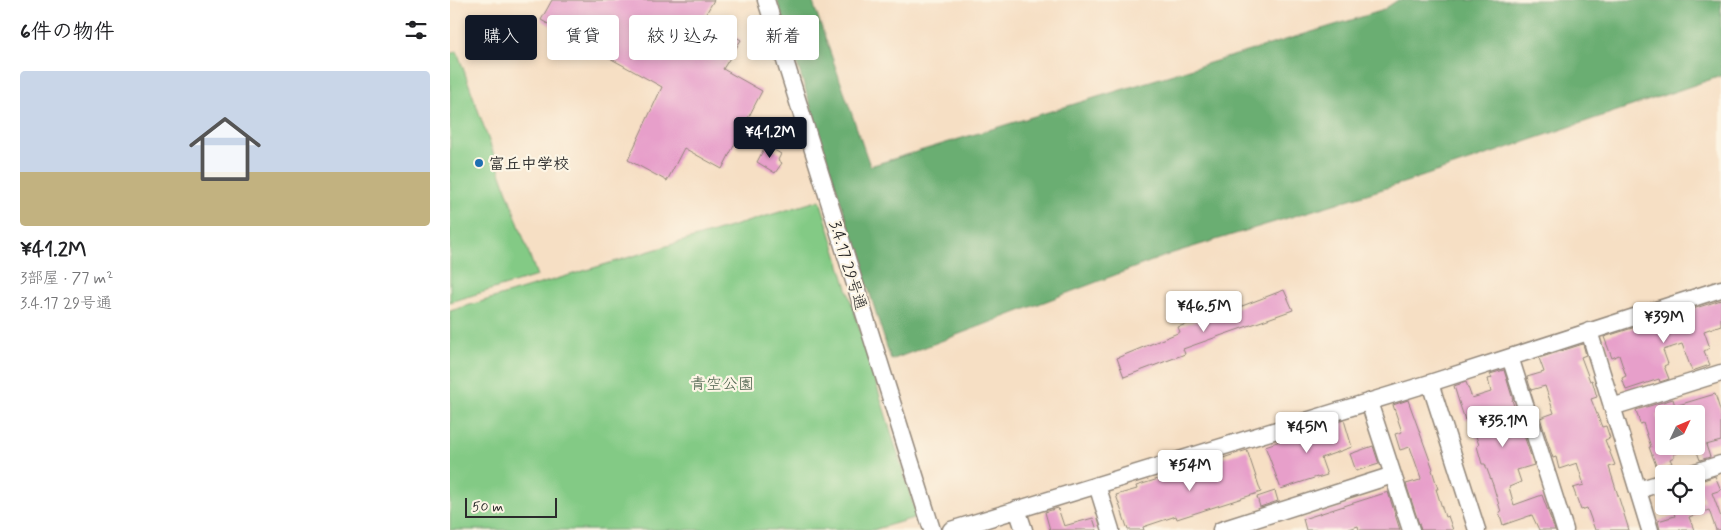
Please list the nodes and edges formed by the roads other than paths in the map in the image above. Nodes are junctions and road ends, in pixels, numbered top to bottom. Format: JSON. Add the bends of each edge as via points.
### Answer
{"nodes":[{"id":1,"x":766,"y":0,"type":"edge"},
{"id":2,"x":1721,"y":288,"type":"edge"},
{"id":3,"x":1589,"y":331,"type":"junction"},
{"id":4,"x":1510,"y":357,"type":"junction"},
{"id":5,"x":1721,"y":374,"type":"edge"},
{"id":6,"x":1430,"y":383,"type":"junction"},
{"id":7,"x":1369,"y":402,"type":"junction"},
{"id":8,"x":1612,"y":407,"type":"junction"},
{"id":9,"x":1721,"y":464,"type":"edge"},
{"id":10,"x":1705,"y":469,"type":"edge"},
{"id":11,"x":1393,"y":475,"type":"junction"},
{"id":12,"x":1097,"y":485,"type":"junction"},
{"id":13,"x":1655,"y":485,"type":"edge"},
{"id":14,"x":1638,"y":490,"type":"junction"},
{"id":15,"x":1017,"y":510,"type":"junction"},
{"id":16,"x":932,"y":530,"type":"edge"},
{"id":17,"x":951,"y":530,"type":"edge"},
{"id":18,"x":1024,"y":530,"type":"edge"},
{"id":19,"x":1111,"y":530,"type":"edge"},
{"id":20,"x":1221,"y":530,"type":"edge"},
{"id":21,"x":1411,"y":530,"type":"edge"},
{"id":22,"x":1477,"y":530,"type":"edge"},
{"id":23,"x":1565,"y":530,"type":"edge"},
{"id":24,"x":1650,"y":530,"type":"edge"}],
"edges":[{"from":1,"to":16,"type":"street","name":"3.4.17 29号通"},
{"from":2,"to":3,"type":"street"},
{"from":3,"to":4,"type":"street"},
{"from":3,"to":8,"type":"street"},
{"from":4,"to":6,"type":"street"},
{"from":4,"to":23,"type":"street"},
{"from":5,"to":8,"type":"street"},
{"from":6,"to":7,"type":"street"},
{"from":6,"to":22,"type":"street"},
{"from":7,"to":11,"type":"street"},
{"from":7,"to":12,"type":"street"},
{"from":8,"to":14,"type":"street"},
{"from":9,"to":10,"type":"street"},
{"from":11,"to":20,"type":"street"},
{"from":11,"to":21,"type":"street"},
{"from":12,"to":15,"type":"street"},
{"from":12,"to":19,"type":"street"},
{"from":13,"to":14,"type":"street"},
{"from":14,"to":24,"type":"street"},
{"from":15,"to":17,"type":"street"},
{"from":15,"to":18,"type":"street"}]}
